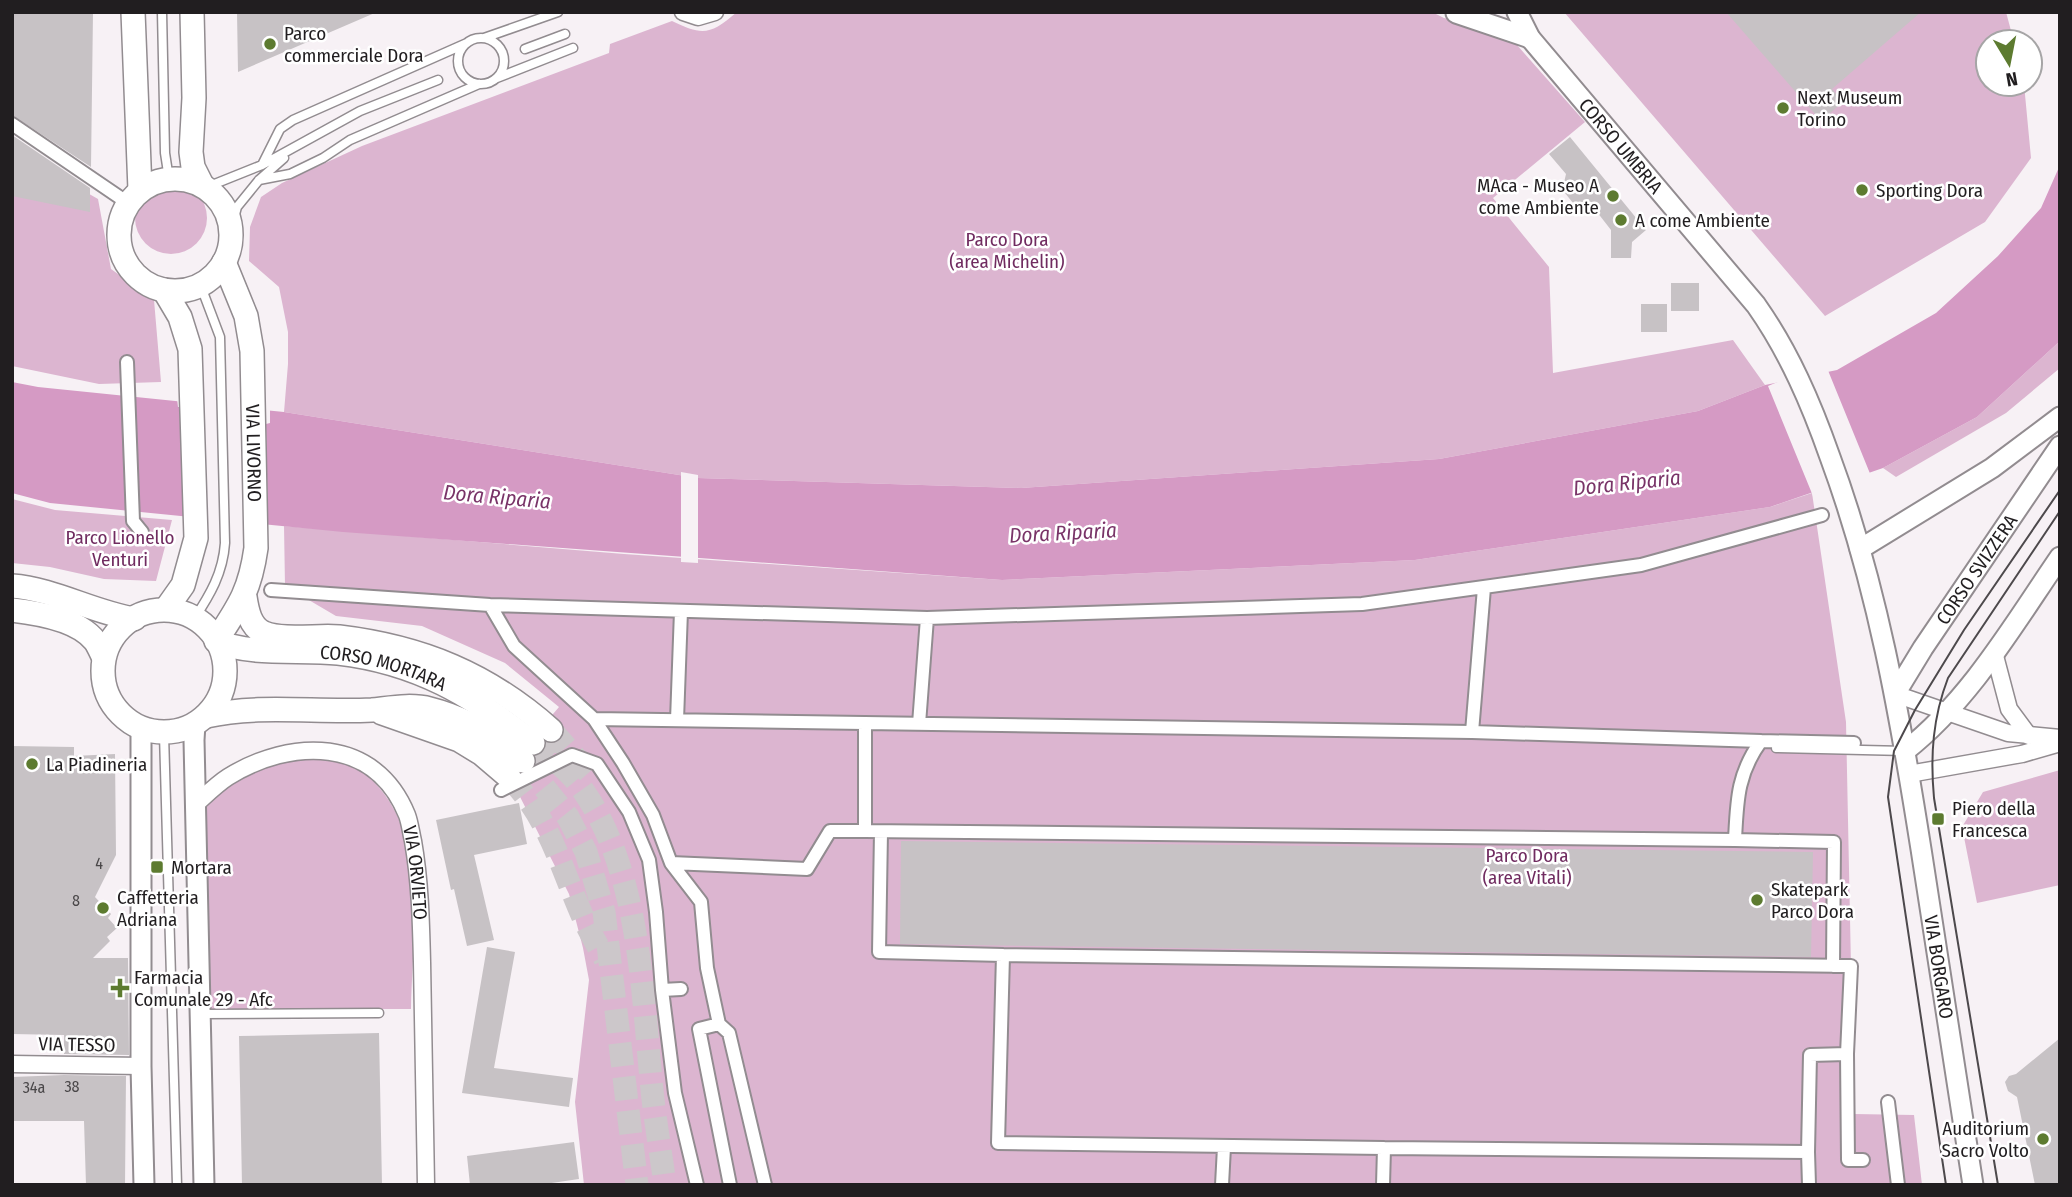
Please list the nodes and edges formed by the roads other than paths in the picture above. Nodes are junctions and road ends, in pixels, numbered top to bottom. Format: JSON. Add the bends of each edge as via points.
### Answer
{"nodes":[{"id":1,"x":133,"y":12,"type":"edge"},
{"id":2,"x":162,"y":12,"type":"edge"},
{"id":3,"x":192,"y":12,"type":"edge"},
{"id":4,"x":558,"y":12,"type":"edge"},
{"id":5,"x":683,"y":12,"type":"edge"},
{"id":6,"x":715,"y":12,"type":"edge"},
{"id":7,"x":1445,"y":12,"type":"edge"},
{"id":8,"x":1517,"y":12,"type":"edge"},
{"id":9,"x":1457,"y":13,"type":"edge"},
{"id":10,"x":565,"y":34,"type":"dead end"},
{"id":11,"x":484,"y":38,"type":"junction"},
{"id":12,"x":1530,"y":38,"type":"junction"},
{"id":13,"x":467,"y":43,"type":"junction"},
{"id":14,"x":573,"y":48,"type":"dead end"},
{"id":15,"x":525,"y":49,"type":"dead end"},
{"id":16,"x":497,"y":78,"type":"junction"},
{"id":17,"x":438,"y":80,"type":"dead end"},
{"id":18,"x":479,"y":84,"type":"junction"},
{"id":19,"x":12,"y":124,"type":"edge"},
{"id":20,"x":294,"y":148,"type":"junction"},
{"id":21,"x":262,"y":165,"type":"junction"},
{"id":22,"x":169,"y":179,"type":"junction"},
{"id":23,"x":259,"y":180,"type":"junction"},
{"id":24,"x":204,"y":186,"type":"junction"},
{"id":25,"x":134,"y":197,"type":"junction"},
{"id":26,"x":231,"y":229,"type":"junction"},
{"id":27,"x":224,"y":262,"type":"junction"},
{"id":28,"x":200,"y":284,"type":"junction"},
{"id":29,"x":164,"y":290,"type":"junction"},
{"id":30,"x":127,"y":362,"type":"dead end"},
{"id":31,"x":2060,"y":417,"type":"edge"},
{"id":32,"x":2060,"y":446,"type":"edge"},
{"id":33,"x":1822,"y":515,"type":"dead end"},
{"id":34,"x":142,"y":532,"type":"dead end"},
{"id":35,"x":1860,"y":549,"type":"junction"},
{"id":36,"x":2060,"y":556,"type":"edge"},
{"id":37,"x":12,"y":586,"type":"edge"},
{"id":38,"x":1484,"y":588,"type":"junction"},
{"id":39,"x":271,"y":590,"type":"dead end"},
{"id":40,"x":244,"y":597,"type":"junction"},
{"id":41,"x":490,"y":605,"type":"junction"},
{"id":42,"x":166,"y":609,"type":"junction"},
{"id":43,"x":12,"y":610,"type":"edge"},
{"id":44,"x":681,"y":611,"type":"junction"},
{"id":45,"x":928,"y":618,"type":"junction"},
{"id":46,"x":134,"y":619,"type":"junction"},
{"id":47,"x":194,"y":619,"type":"junction"},
{"id":48,"x":216,"y":641,"type":"junction"},
{"id":49,"x":1994,"y":652,"type":"junction"},
{"id":50,"x":103,"y":656,"type":"junction"},
{"id":51,"x":1895,"y":694,"type":"junction"},
{"id":52,"x":1948,"y":711,"type":"junction"},
{"id":53,"x":594,"y":719,"type":"junction"},
{"id":54,"x":201,"y":720,"type":"junction"},
{"id":55,"x":677,"y":720,"type":"junction"},
{"id":56,"x":865,"y":724,"type":"junction"},
{"id":57,"x":919,"y":724,"type":"junction"},
{"id":58,"x":141,"y":728,"type":"junction"},
{"id":59,"x":1472,"y":732,"type":"junction"},
{"id":60,"x":164,"y":734,"type":"junction"},
{"id":61,"x":2029,"y":736,"type":"junction"},
{"id":62,"x":1761,"y":741,"type":"junction"},
{"id":63,"x":2060,"y":741,"type":"edge"},
{"id":64,"x":1854,"y":743,"type":"dead end"},
{"id":65,"x":1776,"y":748,"type":"dead end"},
{"id":66,"x":1905,"y":751,"type":"junction"},
{"id":67,"x":523,"y":760,"type":"junction"},
{"id":68,"x":1909,"y":774,"type":"junction"},
{"id":69,"x":196,"y":804,"type":"junction"},
{"id":70,"x":865,"y":831,"type":"junction"},
{"id":71,"x":881,"y":832,"type":"junction"},
{"id":72,"x":1735,"y":840,"type":"junction"},
{"id":73,"x":671,"y":863,"type":"junction"},
{"id":74,"x":1003,"y":955,"type":"junction"},
{"id":75,"x":1833,"y":966,"type":"junction"},
{"id":76,"x":681,"y":989,"type":"dead end"},
{"id":77,"x":662,"y":990,"type":"junction"},
{"id":78,"x":379,"y":1013,"type":"dead end"},
{"id":79,"x":201,"y":1014,"type":"junction"},
{"id":80,"x":719,"y":1024,"type":"junction"},
{"id":81,"x":1847,"y":1054,"type":"junction"},
{"id":82,"x":12,"y":1064,"type":"edge"},
{"id":83,"x":141,"y":1066,"type":"junction"},
{"id":84,"x":1888,"y":1102,"type":"dead end"},
{"id":85,"x":1224,"y":1147,"type":"junction"},
{"id":86,"x":1384,"y":1148,"type":"junction"},
{"id":87,"x":1808,"y":1152,"type":"junction"},
{"id":88,"x":1863,"y":1160,"type":"dead end"},
{"id":89,"x":144,"y":1185,"type":"edge"},
{"id":90,"x":177,"y":1185,"type":"edge"},
{"id":91,"x":204,"y":1185,"type":"edge"},
{"id":92,"x":426,"y":1185,"type":"edge"},
{"id":93,"x":697,"y":1185,"type":"edge"},
{"id":94,"x":730,"y":1185,"type":"edge"},
{"id":95,"x":765,"y":1185,"type":"edge"},
{"id":96,"x":1222,"y":1185,"type":"edge"},
{"id":97,"x":1384,"y":1185,"type":"edge"},
{"id":98,"x":1809,"y":1185,"type":"edge"},
{"id":99,"x":1898,"y":1185,"type":"edge"},
{"id":100,"x":1973,"y":1185,"type":"edge"}],
"edges":[{"from":1,"to":25,"type":"main road"},
{"from":2,"to":22,"type":"lane","via":[[164,153]]},
{"from":3,"to":24,"type":"main road","via":[[192,167]]},
{"from":4,"to":11,"type":"lane"},
{"from":5,"to":6,"type":"street","via":[[698,17]]},
{"from":7,"to":9,"type":"street"},
{"from":8,"to":12,"type":"street","name":"CORSO UMBRIA"},
{"from":9,"to":12,"type":"street"},
{"from":10,"to":15,"type":"lane"},
{"from":11,"to":13,"type":"lane"},
{"from":11,"to":16,"type":"lane","via":[[497,44],[504,57]]},
{"from":12,"to":35,"type":"street","name":"CORSO UMBRIA","via":[[1756,305],[1787,353],[1815,415]]},
{"from":13,"to":18,"type":"lane","via":[[458,64],[465,77]]},
{"from":13,"to":21,"type":"lane","via":[[293,120],[279,129]]},
{"from":14,"to":16,"type":"lane"},
{"from":16,"to":18,"type":"lane"},
{"from":17,"to":20,"type":"lane","via":[[360,111]]},
{"from":18,"to":23,"type":"lane","via":[[349,140],[290,174]]},
{"from":19,"to":25,"type":"street"},
{"from":20,"to":21,"type":"lane"},
{"from":20,"to":23,"type":"lane"},
{"from":21,"to":24,"type":"lane"},
{"from":22,"to":24,"type":"main road"},
{"from":22,"to":25,"type":"main road","via":[[147,185]]},
{"from":23,"to":26,"type":"lane","via":[[237,207]]},
{"from":24,"to":26,"type":"main road","via":[[222,203]]},
{"from":25,"to":29,"type":"main road","via":[[122,216],[120,246],[133,272]]},
{"from":26,"to":27,"type":"main road"},
{"from":27,"to":28,"type":"main road"},
{"from":27,"to":40,"type":"main road","name":"VIA LIVORNO","via":[[246,316],[252,351],[256,548]]},
{"from":28,"to":29,"type":"main road"},
{"from":28,"to":47,"type":"lane","name":"VIA LIVORNO","via":[[220,337],[225,555],[216,584]]},
{"from":29,"to":42,"type":"main road","via":[[180,317],[191,358],[196,538],[183,585]]},
{"from":30,"to":34,"type":"street","via":[[133,521]]},
{"from":31,"to":35,"type":"street","via":[[1992,468]]},
{"from":32,"to":51,"type":"street","name":"CORSO SVIZZERA"},
{"from":33,"to":38,"type":"street","via":[[1642,565]]},
{"from":35,"to":51,"type":"street"},
{"from":36,"to":49,"type":"street"},
{"from":37,"to":46,"type":"main road","via":[[33,587]]},
{"from":38,"to":45,"type":"street","via":[[1362,604]]},
{"from":38,"to":59,"type":"street"},
{"from":39,"to":41,"type":"street"},
{"from":40,"to":48,"type":"main road","name":"VIA LIVORNO"},
{"from":40,"to":67,"type":"main road","via":[[252,621],[264,633],[385,643],[443,661],[487,682],[524,706]]},
{"from":41,"to":44,"type":"street"},
{"from":41,"to":53,"type":"street","via":[[514,646]]},
{"from":42,"to":46,"type":"main road"},
{"from":42,"to":47,"type":"main road"},
{"from":43,"to":50,"type":"main road","via":[[75,626],[95,641]]},
{"from":44,"to":45,"type":"street"},
{"from":44,"to":55,"type":"street"},
{"from":45,"to":57,"type":"street"},
{"from":46,"to":50,"type":"main road","via":[[114,635]]},
{"from":47,"to":48,"type":"main road"},
{"from":48,"to":54,"type":"main road","via":[[224,663],[222,690]]},
{"from":48,"to":67,"type":"main road","name":"CORSO MORTARA","via":[[241,649],[339,653],[430,676],[470,697]]},
{"from":49,"to":52,"type":"street"},
{"from":49,"to":61,"type":"street","via":[[2009,709]]},
{"from":50,"to":58,"type":"main road","via":[[114,702]]},
{"from":51,"to":52,"type":"street"},
{"from":51,"to":66,"type":"street","name":"VIA BORGARO"},
{"from":52,"to":61,"type":"street"},
{"from":52,"to":66,"type":"street"},
{"from":53,"to":55,"type":"street"},
{"from":53,"to":73,"type":"street","via":[[653,815]]},
{"from":54,"to":60,"type":"main road"},
{"from":54,"to":67,"type":"main road","name":"CORSO MORTARA","via":[[236,709],[429,708],[468,722]]},
{"from":54,"to":69,"type":"street"},
{"from":55,"to":56,"type":"street"},
{"from":56,"to":57,"type":"street"},
{"from":56,"to":70,"type":"street"},
{"from":57,"to":59,"type":"street"},
{"from":58,"to":60,"type":"main road"},
{"from":58,"to":83,"type":"street"},
{"from":59,"to":62,"type":"street"},
{"from":60,"to":90,"type":"lane"},
{"from":61,"to":63,"type":"street"},
{"from":62,"to":64,"type":"street"},
{"from":62,"to":72,"type":"street","via":[[1745,766],[1738,789]]},
{"from":63,"to":68,"type":"street","via":[[2022,754]]},
{"from":65,"to":66,"type":"lane"},
{"from":66,"to":68,"type":"street","name":"VIA BORGARO"},
{"from":67,"to":77,"type":"street","via":[[572,755],[597,764],[629,813],[649,860]]},
{"from":68,"to":100,"type":"street","name":"VIA BORGARO"},
{"from":69,"to":79,"type":"street"},
{"from":69,"to":92,"type":"street","name":"VIA ORVIETO","via":[[226,778],[253,764],[304,750],[355,757],[393,790],[408,816],[420,879]]},
{"from":70,"to":71,"type":"street"},
{"from":70,"to":73,"type":"street","via":[[830,831],[807,869]]},
{"from":71,"to":72,"type":"street"},
{"from":71,"to":74,"type":"street","via":[[879,952]]},
{"from":72,"to":75,"type":"street","via":[[1834,842]]},
{"from":73,"to":80,"type":"street","via":[[701,902],[707,968]]},
{"from":74,"to":75,"type":"street"},
{"from":74,"to":85,"type":"street","via":[[998,1143]]},
{"from":75,"to":81,"type":"street","via":[[1852,967]]},
{"from":76,"to":77,"type":"street"},
{"from":77,"to":93,"type":"street","via":[[675,1093]]},
{"from":78,"to":79,"type":"lane"},
{"from":79,"to":91,"type":"street"},
{"from":80,"to":94,"type":"street","via":[[699,1029]]},
{"from":80,"to":95,"type":"street","via":[[729,1032]]},
{"from":81,"to":87,"type":"street","via":[[1810,1055]]},
{"from":81,"to":88,"type":"street","via":[[1848,1160]]},
{"from":82,"to":83,"type":"street","name":"VIA TESSO"},
{"from":83,"to":89,"type":"street"},
{"from":84,"to":99,"type":"street"},
{"from":85,"to":86,"type":"street"},
{"from":85,"to":96,"type":"street"},
{"from":86,"to":87,"type":"street"},
{"from":86,"to":97,"type":"street"},
{"from":87,"to":98,"type":"street"}]}
